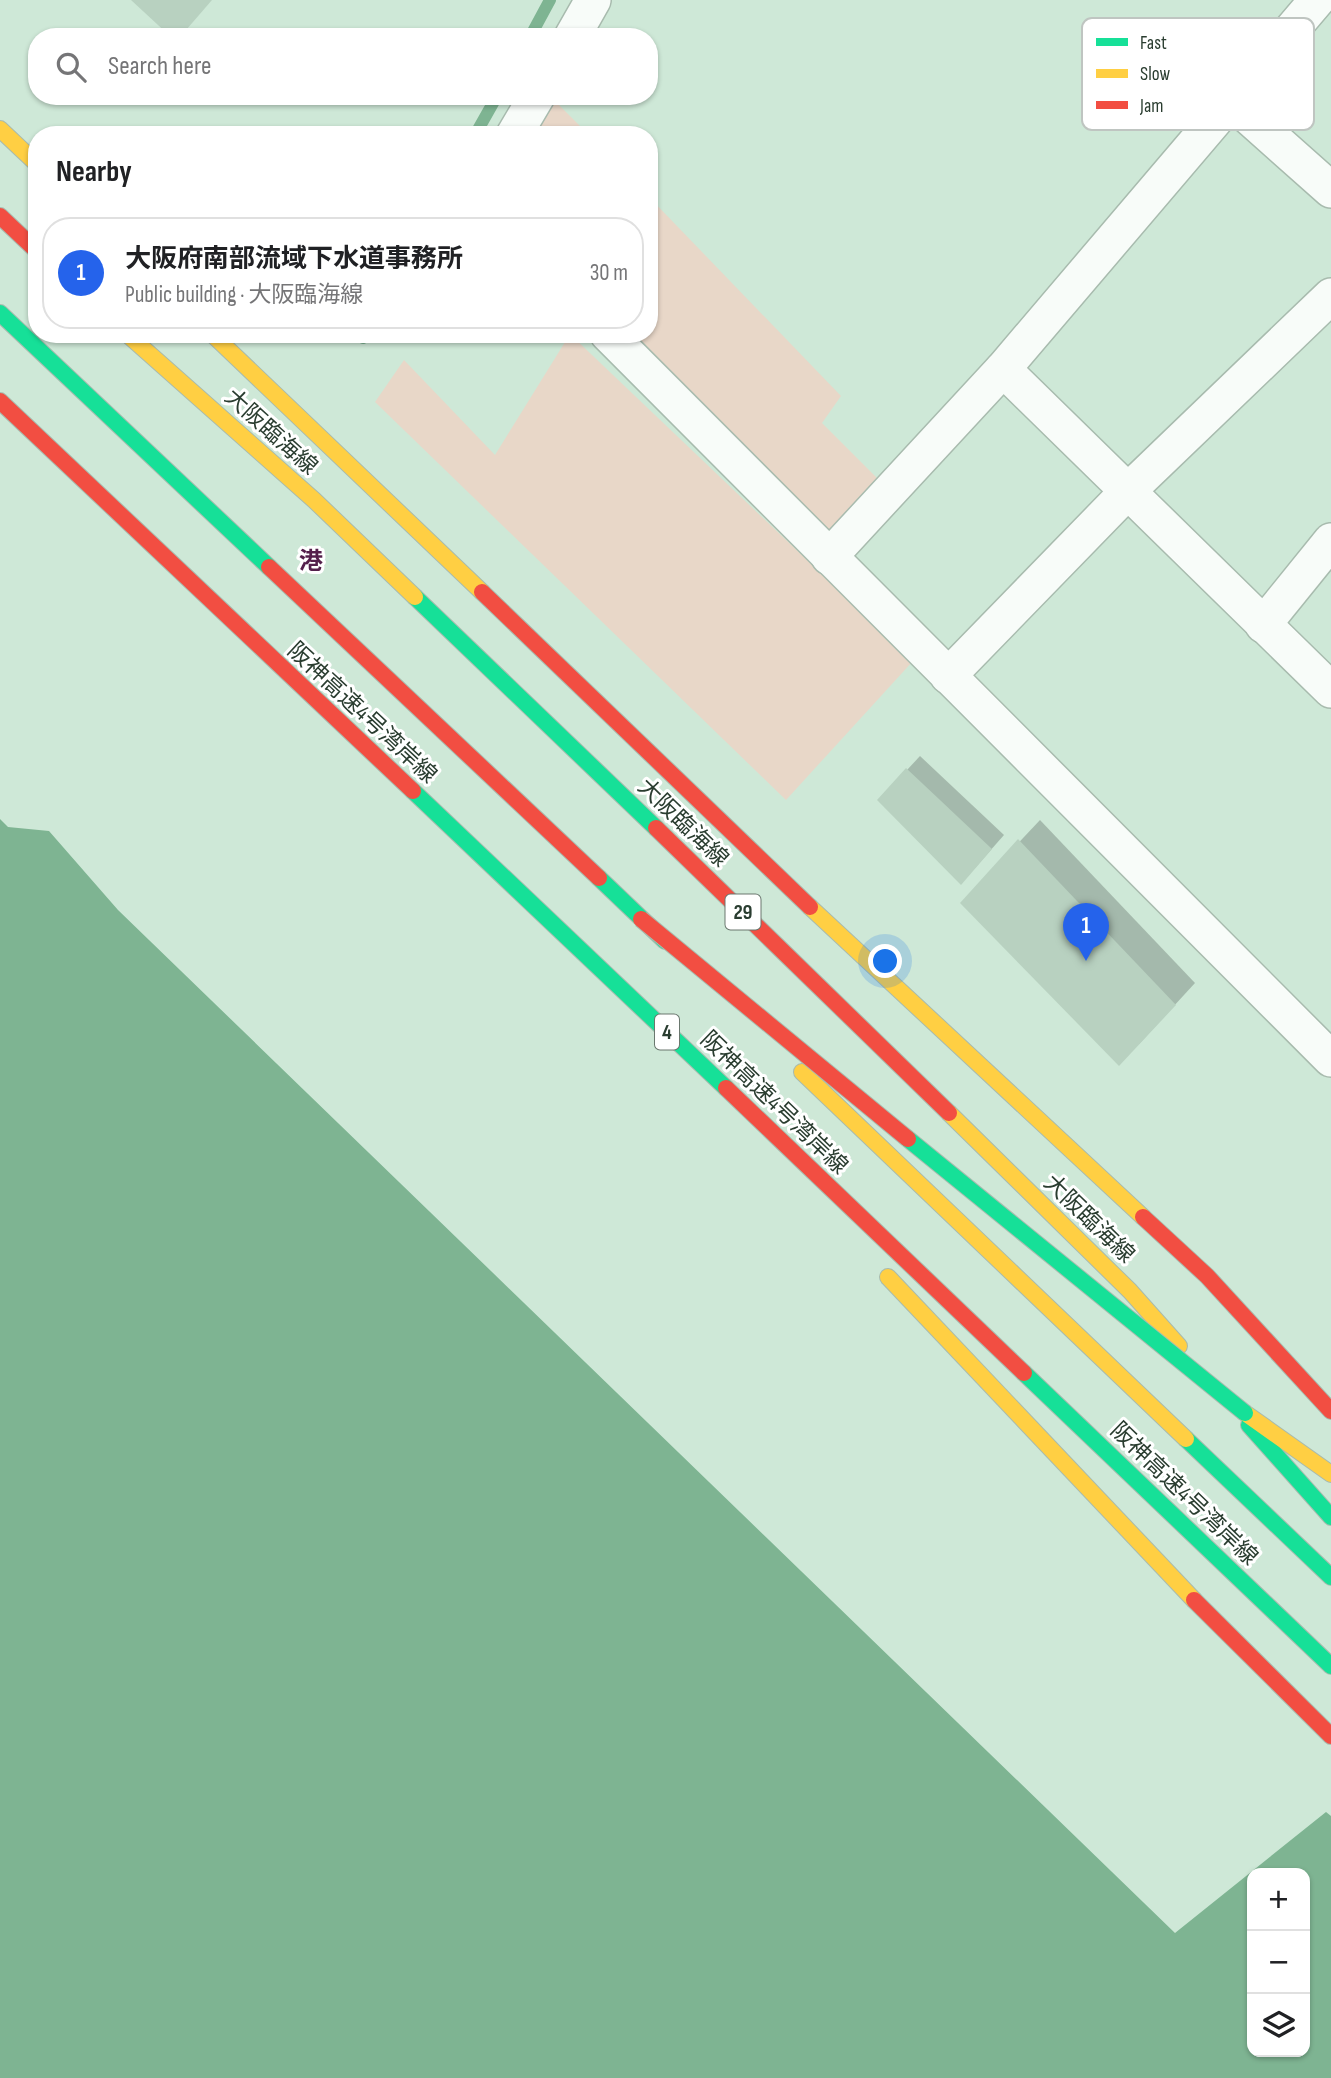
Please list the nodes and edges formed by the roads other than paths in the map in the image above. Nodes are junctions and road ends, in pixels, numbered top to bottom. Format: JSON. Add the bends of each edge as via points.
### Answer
{"nodes":[{"id":1,"x":593,"y":0,"type":"edge"},
{"id":2,"x":1317,"y":0,"type":"edge"},
{"id":3,"x":1302,"y":18,"type":"edge"},
{"id":4,"x":577,"y":28,"type":"edge"},
{"id":5,"x":532,"y":105,"type":"edge"},
{"id":6,"x":519,"y":126,"type":"edge"},
{"id":7,"x":0,"y":129,"type":"edge"},
{"id":8,"x":1207,"y":130,"type":"edge"},
{"id":9,"x":1263,"y":130,"type":"edge"},
{"id":10,"x":28,"y":155,"type":"edge"},
{"id":11,"x":1331,"y":190,"type":"edge"},
{"id":12,"x":0,"y":216,"type":"edge"},
{"id":13,"x":28,"y":242,"type":"edge"},
{"id":14,"x":1331,"y":296,"type":"edge"},
{"id":15,"x":0,"y":313,"type":"edge"},
{"id":16,"x":28,"y":339,"type":"edge"},
{"id":17,"x":32,"y":343,"type":"edge"},
{"id":18,"x":137,"y":343,"type":"edge"},
{"id":19,"x":221,"y":343,"type":"edge"},
{"id":20,"x":617,"y":343,"type":"edge"},
{"id":21,"x":1003,"y":369,"type":"junction"},
{"id":22,"x":0,"y":401,"type":"edge"},
{"id":23,"x":1127,"y":492,"type":"junction"},
{"id":24,"x":1331,"y":541,"type":"edge"},
{"id":25,"x":829,"y":557,"type":"junction"},
{"id":26,"x":1264,"y":625,"type":"junction"},
{"id":27,"x":948,"y":676,"type":"junction"},
{"id":28,"x":1331,"y":690,"type":"edge"},
{"id":29,"x":641,"y":919,"type":"junction"},
{"id":30,"x":600,"y":968,"type":"junction"},
{"id":31,"x":1331,"y":1059,"type":"edge"},
{"id":32,"x":789,"y":1171,"type":"dead end"},
{"id":33,"x":874,"y":1262,"type":"dead end"},
{"id":34,"x":1331,"y":1411,"type":"edge"},
{"id":35,"x":1331,"y":1474,"type":"edge"},
{"id":36,"x":1331,"y":1517,"type":"edge"},
{"id":37,"x":1331,"y":1577,"type":"edge"},
{"id":38,"x":1331,"y":1667,"type":"edge"},
{"id":39,"x":1331,"y":1736,"type":"edge"}],
"edges":[{"from":1,"to":4,"type":"street"},
{"from":2,"to":3,"type":"street"},
{"from":5,"to":6,"type":"street"},
{"from":7,"to":10,"type":"main road"},
{"from":8,"to":21,"type":"street"},
{"from":9,"to":11,"type":"street"},
{"from":12,"to":13,"type":"main road"},
{"from":14,"to":23,"type":"street"},
{"from":15,"to":16,"type":"main road","name":"阪神高速4号湾岸線"},
{"from":17,"to":29,"type":"main road","name":"阪神高速4号湾岸線"},
{"from":18,"to":36,"type":"main road","name":"大阪臨海線","number":"29","via":[[324,510],[747,915],[1130,1291]]},
{"from":19,"to":34,"type":"main road","name":"大阪臨海線","number":"29","via":[[791,889],[1207,1276]]},
{"from":20,"to":25,"type":"street"},
{"from":21,"to":23,"type":"street"},
{"from":21,"to":25,"type":"street"},
{"from":22,"to":30,"type":"main road","name":"阪神高速4号湾岸線","number":"4"},
{"from":23,"to":26,"type":"street"},
{"from":23,"to":27,"type":"street"},
{"from":24,"to":26,"type":"street"},
{"from":25,"to":27,"type":"street"},
{"from":26,"to":28,"type":"street"},
{"from":27,"to":31,"type":"street"},
{"from":29,"to":35,"type":"main road","bridge":true,"via":[[1213,1388]]},
{"from":29,"to":37,"type":"main road","name":"阪神高速4号湾岸線","bridge":true},
{"from":30,"to":32,"type":"main road"},
{"from":30,"to":38,"type":"main road","name":"阪神高速4号湾岸線","number":"4"},
{"from":33,"to":39,"type":"main road","via":[[1178,1583]]}]}
